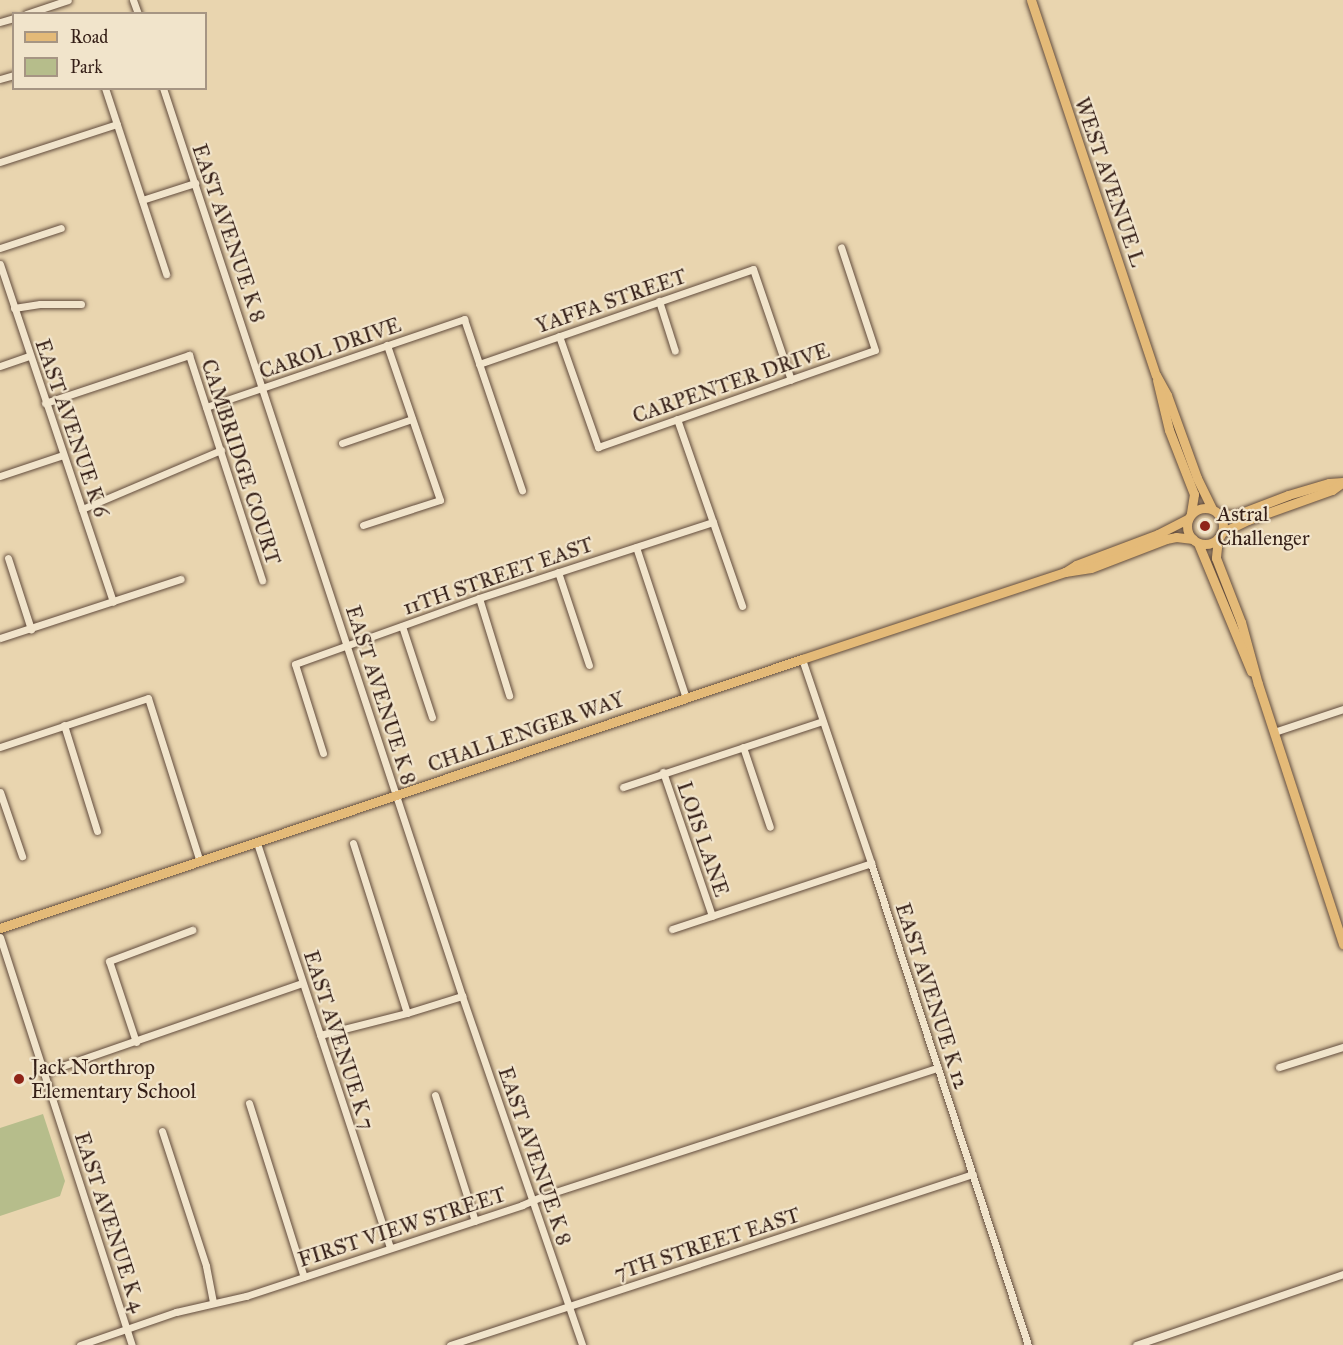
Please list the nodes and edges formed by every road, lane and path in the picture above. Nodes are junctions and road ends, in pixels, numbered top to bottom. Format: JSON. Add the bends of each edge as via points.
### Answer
{"nodes":[{"id":1,"x":68,"y":0,"type":"edge"},
{"id":2,"x":1031,"y":0,"type":"edge"},
{"id":3,"x":32,"y":12,"type":"edge"},
{"id":4,"x":106,"y":90,"type":"edge"},
{"id":5,"x":164,"y":90,"type":"edge"},
{"id":6,"x":117,"y":124,"type":"junction"},
{"id":7,"x":0,"y":162,"type":"edge"},
{"id":8,"x":195,"y":183,"type":"junction"},
{"id":9,"x":142,"y":200,"type":"junction"},
{"id":10,"x":61,"y":228,"type":"dead end"},
{"id":11,"x":841,"y":247,"type":"dead end"},
{"id":12,"x":0,"y":248,"type":"edge"},
{"id":13,"x":0,"y":264,"type":"edge"},
{"id":14,"x":166,"y":274,"type":"dead end"},
{"id":15,"x":658,"y":302,"type":"junction"},
{"id":16,"x":81,"y":304,"type":"dead end"},
{"id":17,"x":14,"y":308,"type":"junction"},
{"id":18,"x":559,"y":336,"type":"junction"},
{"id":19,"x":387,"y":345,"type":"junction"},
{"id":20,"x":675,"y":351,"type":"dead end"},
{"id":21,"x":29,"y":356,"type":"junction"},
{"id":22,"x":479,"y":363,"type":"junction"},
{"id":23,"x":0,"y":366,"type":"edge"},
{"id":24,"x":1156,"y":375,"type":"junction"},
{"id":25,"x":791,"y":380,"type":"junction"},
{"id":26,"x":264,"y":388,"type":"junction"},
{"id":27,"x":45,"y":403,"type":"junction"},
{"id":28,"x":206,"y":407,"type":"junction"},
{"id":29,"x":412,"y":419,"type":"junction"},
{"id":30,"x":677,"y":419,"type":"junction"},
{"id":31,"x":342,"y":443,"type":"dead end"},
{"id":32,"x":221,"y":450,"type":"junction"},
{"id":33,"x":63,"y":455,"type":"junction"},
{"id":34,"x":0,"y":476,"type":"edge"},
{"id":35,"x":1343,"y":482,"type":"edge"},
{"id":36,"x":522,"y":490,"type":"dead end"},
{"id":37,"x":82,"y":509,"type":"junction"},
{"id":38,"x":1215,"y":511,"type":"junction"},
{"id":39,"x":1190,"y":517,"type":"junction"},
{"id":40,"x":713,"y":522,"type":"junction"},
{"id":41,"x":363,"y":525,"type":"dead end"},
{"id":42,"x":1220,"y":536,"type":"junction"},
{"id":43,"x":1196,"y":541,"type":"junction"},
{"id":44,"x":636,"y":547,"type":"junction"},
{"id":45,"x":8,"y":558,"type":"dead end"},
{"id":46,"x":558,"y":572,"type":"junction"},
{"id":47,"x":1065,"y":573,"type":"junction"},
{"id":48,"x":181,"y":579,"type":"dead end"},
{"id":49,"x":262,"y":580,"type":"dead end"},
{"id":50,"x":479,"y":598,"type":"junction"},
{"id":51,"x":113,"y":602,"type":"junction"},
{"id":52,"x":742,"y":606,"type":"dead end"},
{"id":53,"x":402,"y":626,"type":"junction"},
{"id":54,"x":31,"y":629,"type":"junction"},
{"id":55,"x":0,"y":638,"type":"edge"},
{"id":56,"x":348,"y":644,"type":"junction"},
{"id":57,"x":802,"y":659,"type":"junction"},
{"id":58,"x":589,"y":665,"type":"dead end"},
{"id":59,"x":1258,"y":684,"type":"junction"},
{"id":60,"x":509,"y":695,"type":"dead end"},
{"id":61,"x":686,"y":698,"type":"junction"},
{"id":62,"x":1343,"y":709,"type":"edge"},
{"id":63,"x":432,"y":717,"type":"dead end"},
{"id":64,"x":822,"y":721,"type":"junction"},
{"id":65,"x":64,"y":725,"type":"junction"},
{"id":66,"x":1274,"y":732,"type":"junction"},
{"id":67,"x":0,"y":747,"type":"edge"},
{"id":68,"x":743,"y":747,"type":"junction"},
{"id":69,"x":323,"y":753,"type":"dead end"},
{"id":70,"x":663,"y":772,"type":"junction"},
{"id":71,"x":623,"y":787,"type":"dead end"},
{"id":72,"x":0,"y":792,"type":"edge"},
{"id":73,"x":396,"y":795,"type":"junction"},
{"id":74,"x":770,"y":827,"type":"dead end"},
{"id":75,"x":97,"y":831,"type":"dead end"},
{"id":76,"x":257,"y":843,"type":"junction"},
{"id":77,"x":353,"y":843,"type":"dead end"},
{"id":78,"x":22,"y":856,"type":"dead end"},
{"id":79,"x":200,"y":862,"type":"junction"},
{"id":80,"x":871,"y":862,"type":"junction"},
{"id":81,"x":712,"y":916,"type":"junction"},
{"id":82,"x":0,"y":928,"type":"edge"},
{"id":83,"x":672,"y":929,"type":"dead end"},
{"id":84,"x":192,"y":930,"type":"dead end"},
{"id":85,"x":0,"y":937,"type":"edge"},
{"id":86,"x":1342,"y":940,"type":"edge"},
{"id":87,"x":302,"y":983,"type":"junction"},
{"id":88,"x":462,"y":996,"type":"junction"},
{"id":89,"x":407,"y":1013,"type":"junction"},
{"id":90,"x":320,"y":1035,"type":"junction"},
{"id":91,"x":136,"y":1042,"type":"junction"},
{"id":92,"x":1343,"y":1047,"type":"edge"},
{"id":93,"x":1279,"y":1067,"type":"dead end"},
{"id":94,"x":938,"y":1068,"type":"junction"},
{"id":95,"x":45,"y":1072,"type":"junction"},
{"id":96,"x":435,"y":1095,"type":"dead end"},
{"id":97,"x":249,"y":1103,"type":"dead end"},
{"id":98,"x":162,"y":1131,"type":"dead end"},
{"id":99,"x":973,"y":1174,"type":"junction"},
{"id":100,"x":533,"y":1199,"type":"junction"},
{"id":101,"x":475,"y":1221,"type":"junction"},
{"id":102,"x":390,"y":1248,"type":"junction"},
{"id":103,"x":1343,"y":1274,"type":"edge"},
{"id":104,"x":304,"y":1277,"type":"junction"},
{"id":105,"x":213,"y":1302,"type":"junction"},
{"id":106,"x":569,"y":1306,"type":"junction"},
{"id":107,"x":127,"y":1329,"type":"junction"},
{"id":108,"x":80,"y":1345,"type":"edge"},
{"id":109,"x":132,"y":1345,"type":"edge"},
{"id":110,"x":450,"y":1345,"type":"edge"},
{"id":111,"x":582,"y":1345,"type":"edge"},
{"id":112,"x":1028,"y":1345,"type":"edge"},
{"id":113,"x":1136,"y":1345,"type":"edge"}],
"edges":[{"from":1,"to":3,"type":"street"},
{"from":2,"to":24,"type":"main road","name":"WEST AVENUE L"},
{"from":4,"to":6,"type":"street"},
{"from":5,"to":8,"type":"street","name":"EAST AVENUE K 8"},
{"from":6,"to":7,"type":"street"},
{"from":6,"to":9,"type":"street"},
{"from":8,"to":9,"type":"street"},
{"from":8,"to":26,"type":"street","name":"EAST AVENUE K 8"},
{"from":9,"to":14,"type":"street"},
{"from":10,"to":12,"type":"street"},
{"from":11,"to":25,"type":"street","name":"CARPENTER DRIVE","via":[[875,350]]},
{"from":13,"to":17,"type":"street","name":"EAST AVENUE K 6"},
{"from":15,"to":18,"type":"street","name":"YAFFA STREET"},
{"from":15,"to":20,"type":"street"},
{"from":15,"to":25,"type":"street","name":"YAFFA STREET","via":[[753,269]]},
{"from":16,"to":17,"type":"street"},
{"from":17,"to":21,"type":"street","name":"EAST AVENUE K 6"},
{"from":18,"to":22,"type":"street","name":"YAFFA STREET"},
{"from":18,"to":30,"type":"street","name":"CARPENTER DRIVE","via":[[598,447]]},
{"from":19,"to":22,"type":"street","name":"CAROL DRIVE","via":[[464,319]]},
{"from":19,"to":26,"type":"street","name":"CAROL DRIVE"},
{"from":19,"to":29,"type":"street"},
{"from":21,"to":23,"type":"street"},
{"from":21,"to":27,"type":"street","name":"EAST AVENUE K 6"},
{"from":22,"to":36,"type":"street"},
{"from":24,"to":38,"type":"main road","name":"WEST AVENUE L","via":[[1197,478]]},
{"from":24,"to":39,"type":"main road","name":"WEST AVENUE L","via":[[1169,430],[1194,494]]},
{"from":25,"to":30,"type":"street","name":"CARPENTER DRIVE"},
{"from":26,"to":28,"type":"street","name":"CAROL DRIVE"},
{"from":26,"to":56,"type":"street","name":"EAST AVENUE K 8"},
{"from":27,"to":28,"type":"street","name":"CAMBRIDGE COURT","via":[[189,355]]},
{"from":27,"to":33,"type":"street","name":"EAST AVENUE K 6"},
{"from":28,"to":32,"type":"street","name":"CAMBRIDGE COURT"},
{"from":29,"to":31,"type":"street"},
{"from":29,"to":41,"type":"street","via":[[440,500]]},
{"from":30,"to":40,"type":"street"},
{"from":32,"to":37,"type":"street"},
{"from":32,"to":49,"type":"street","name":"CAMBRIDGE COURT"},
{"from":33,"to":34,"type":"street"},
{"from":33,"to":37,"type":"street","name":"EAST AVENUE K 6"},
{"from":35,"to":38,"type":"main road","via":[[1288,495],[1236,515]]},
{"from":35,"to":42,"type":"main road","via":[[1332,490],[1248,520]]},
{"from":37,"to":51,"type":"street","name":"EAST AVENUE K 6"},
{"from":38,"to":39,"type":"main road","via":[[1200,508]]},
{"from":38,"to":42,"type":"main road","via":[[1222,523]]},
{"from":39,"to":43,"type":"main road","via":[[1187,530]]},
{"from":39,"to":47,"type":"main road","name":"CHALLENGER WAY"},
{"from":40,"to":44,"type":"street","name":"11TH STREET EAST"},
{"from":40,"to":52,"type":"street"},
{"from":42,"to":43,"type":"main road","via":[[1209,543]]},
{"from":42,"to":59,"type":"main road","via":[[1216,558],[1241,622]]},
{"from":43,"to":47,"type":"main road","name":"CHALLENGER WAY","via":[[1174,537],[1091,568]]},
{"from":43,"to":59,"type":"main road"},
{"from":44,"to":46,"type":"street","name":"11TH STREET EAST"},
{"from":44,"to":61,"type":"street"},
{"from":45,"to":54,"type":"street"},
{"from":46,"to":50,"type":"street","name":"11TH STREET EAST"},
{"from":46,"to":58,"type":"street"},
{"from":47,"to":57,"type":"main road","name":"CHALLENGER WAY"},
{"from":48,"to":51,"type":"street"},
{"from":50,"to":53,"type":"street","name":"11TH STREET EAST"},
{"from":50,"to":60,"type":"street"},
{"from":51,"to":54,"type":"street"},
{"from":53,"to":56,"type":"street","name":"11TH STREET EAST"},
{"from":53,"to":63,"type":"street"},
{"from":54,"to":55,"type":"street"},
{"from":56,"to":69,"type":"street","name":"11TH STREET EAST","via":[[295,664]]},
{"from":56,"to":73,"type":"street","name":"EAST AVENUE K 8"},
{"from":57,"to":61,"type":"main road","name":"CHALLENGER WAY"},
{"from":57,"to":64,"type":"street","name":"EAST AVENUE K 12"},
{"from":59,"to":66,"type":"main road"},
{"from":61,"to":73,"type":"main road","name":"CHALLENGER WAY"},
{"from":62,"to":66,"type":"street"},
{"from":64,"to":68,"type":"street"},
{"from":64,"to":80,"type":"street","name":"EAST AVENUE K 12"},
{"from":65,"to":67,"type":"street"},
{"from":65,"to":75,"type":"street"},
{"from":65,"to":79,"type":"street","via":[[147,698]]},
{"from":66,"to":86,"type":"main road"},
{"from":68,"to":70,"type":"street"},
{"from":68,"to":74,"type":"street"},
{"from":70,"to":71,"type":"street"},
{"from":70,"to":81,"type":"street","name":"LOIS LANE"},
{"from":72,"to":78,"type":"street"},
{"from":73,"to":76,"type":"main road","name":"CHALLENGER WAY"},
{"from":73,"to":88,"type":"street","name":"EAST AVENUE K 8"},
{"from":76,"to":79,"type":"main road","name":"CHALLENGER WAY"},
{"from":76,"to":87,"type":"street","name":"EAST AVENUE K 7"},
{"from":77,"to":89,"type":"street"},
{"from":79,"to":82,"type":"main road","name":"CHALLENGER WAY"},
{"from":80,"to":81,"type":"street"},
{"from":80,"to":94,"type":"street","name":"EAST AVENUE K 12"},
{"from":81,"to":83,"type":"street"},
{"from":84,"to":91,"type":"street","via":[[109,961]]},
{"from":85,"to":95,"type":"street","name":"EAST AVENUE K 4"},
{"from":87,"to":90,"type":"street","name":"EAST AVENUE K 7"},
{"from":87,"to":91,"type":"street"},
{"from":88,"to":89,"type":"street"},
{"from":88,"to":100,"type":"street","name":"EAST AVENUE K 8"},
{"from":89,"to":90,"type":"street"},
{"from":90,"to":102,"type":"street","name":"EAST AVENUE K 7"},
{"from":91,"to":95,"type":"street"},
{"from":92,"to":93,"type":"street"},
{"from":94,"to":99,"type":"street","name":"EAST AVENUE K 12"},
{"from":94,"to":100,"type":"street","name":"FIRST VIEW STREET"},
{"from":95,"to":107,"type":"street","name":"EAST AVENUE K 4"},
{"from":96,"to":101,"type":"street"},
{"from":97,"to":104,"type":"street"},
{"from":98,"to":105,"type":"street","via":[[206,1266]]},
{"from":99,"to":106,"type":"street","name":"7TH STREET EAST"},
{"from":99,"to":112,"type":"street","name":"EAST AVENUE K 12"},
{"from":100,"to":101,"type":"street","name":"FIRST VIEW STREET"},
{"from":100,"to":106,"type":"street","name":"EAST AVENUE K 8"},
{"from":101,"to":102,"type":"street","name":"FIRST VIEW STREET"},
{"from":102,"to":104,"type":"street","name":"FIRST VIEW STREET"},
{"from":103,"to":113,"type":"street"},
{"from":104,"to":105,"type":"street","name":"FIRST VIEW STREET"},
{"from":105,"to":107,"type":"street","name":"FIRST VIEW STREET"},
{"from":106,"to":110,"type":"street","name":"7TH STREET EAST"},
{"from":106,"to":111,"type":"street","name":"EAST AVENUE K 8"},
{"from":107,"to":108,"type":"street","name":"FIRST VIEW STREET"},
{"from":107,"to":109,"type":"street","name":"EAST AVENUE K 4"}]}
